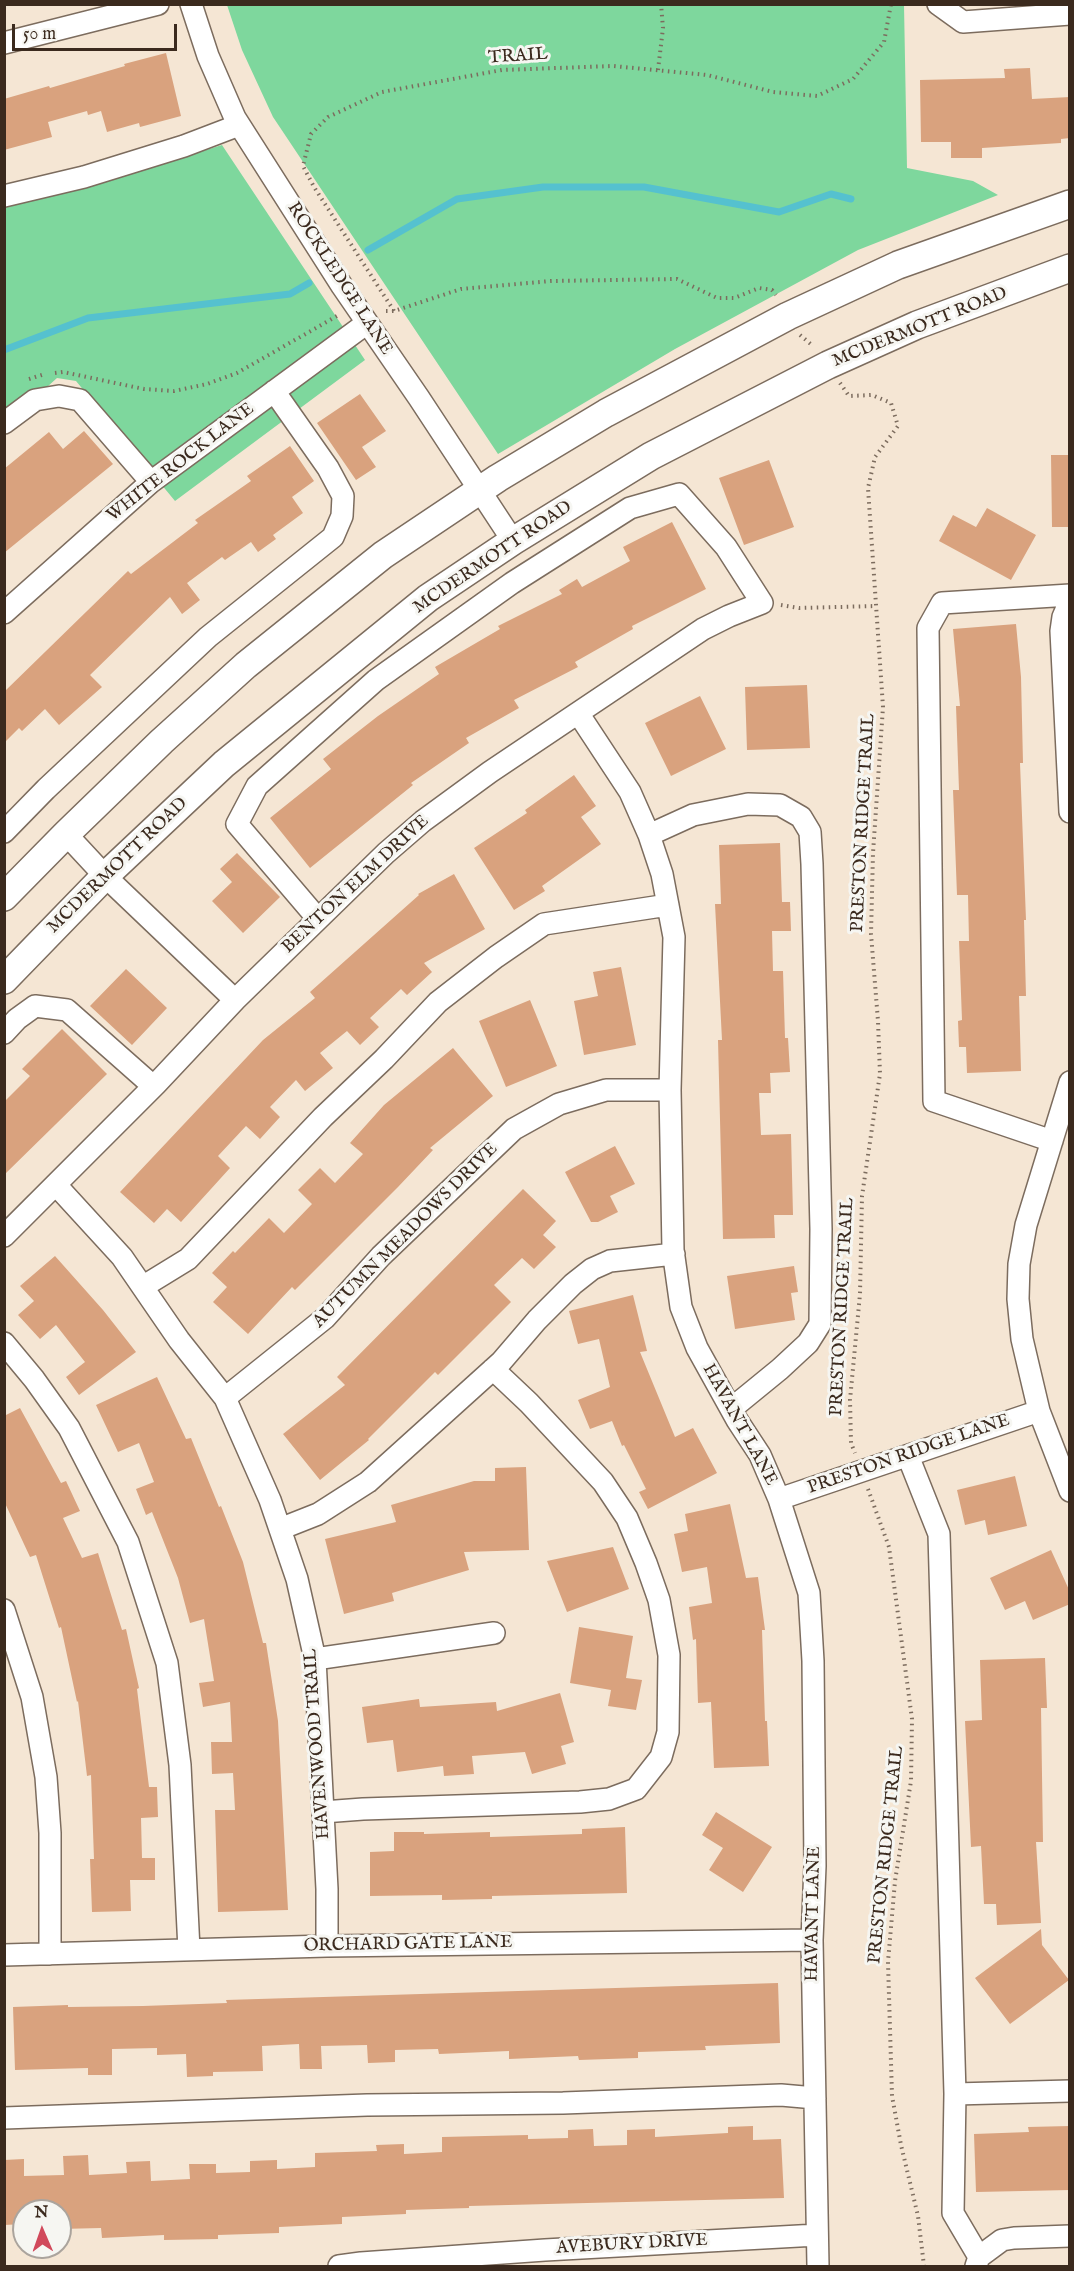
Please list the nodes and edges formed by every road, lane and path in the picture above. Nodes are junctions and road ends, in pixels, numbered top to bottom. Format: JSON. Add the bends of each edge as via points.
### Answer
{"nodes":[{"id":1,"x":158,"y":4,"type":"edge"},
{"id":2,"x":191,"y":4,"type":"edge"},
{"id":3,"x":661,"y":4,"type":"edge"},
{"id":4,"x":891,"y":4,"type":"edge"},
{"id":5,"x":938,"y":5,"type":"edge"},
{"id":6,"x":1070,"y":14,"type":"edge"},
{"id":7,"x":4,"y":43,"type":"edge"},
{"id":8,"x":658,"y":70,"type":"junction"},
{"id":9,"x":239,"y":124,"type":"junction"},
{"id":10,"x":4,"y":196,"type":"edge"},
{"id":11,"x":1070,"y":204,"type":"edge"},
{"id":12,"x":1070,"y":268,"type":"edge"},
{"id":13,"x":778,"y":298,"type":"dead end"},
{"id":14,"x":333,"y":316,"type":"dead end"},
{"id":15,"x":367,"y":323,"type":"junction"},
{"id":16,"x":800,"y":335,"type":"dead end"},
{"id":17,"x":817,"y":350,"type":"dead end"},
{"id":18,"x":23,"y":382,"type":"dead end"},
{"id":19,"x":843,"y":387,"type":"dead end"},
{"id":20,"x":274,"y":392,"type":"junction"},
{"id":21,"x":4,"y":423,"type":"edge"},
{"id":22,"x":151,"y":482,"type":"junction"},
{"id":23,"x":479,"y":490,"type":"junction"},
{"id":24,"x":513,"y":542,"type":"junction"},
{"id":25,"x":1070,"y":595,"type":"edge"},
{"id":26,"x":1070,"y":601,"type":"edge"},
{"id":27,"x":762,"y":603,"type":"junction"},
{"id":28,"x":876,"y":606,"type":"junction"},
{"id":29,"x":4,"y":614,"type":"edge"},
{"id":30,"x":578,"y":713,"type":"junction"},
{"id":31,"x":1070,"y":812,"type":"edge"},
{"id":32,"x":4,"y":832,"type":"edge"},
{"id":33,"x":66,"y":834,"type":"junction"},
{"id":34,"x":649,"y":835,"type":"junction"},
{"id":35,"x":105,"y":876,"type":"junction"},
{"id":36,"x":4,"y":897,"type":"edge"},
{"id":37,"x":668,"y":905,"type":"junction"},
{"id":38,"x":318,"y":919,"type":"junction"},
{"id":39,"x":4,"y":980,"type":"edge"},
{"id":40,"x":235,"y":1000,"type":"junction"},
{"id":41,"x":4,"y":1033,"type":"edge"},
{"id":42,"x":1070,"y":1082,"type":"edge"},
{"id":43,"x":153,"y":1086,"type":"junction"},
{"id":44,"x":670,"y":1090,"type":"junction"},
{"id":45,"x":1052,"y":1142,"type":"junction"},
{"id":46,"x":56,"y":1185,"type":"junction"},
{"id":47,"x":4,"y":1236,"type":"edge"},
{"id":48,"x":674,"y":1254,"type":"junction"},
{"id":49,"x":144,"y":1286,"type":"junction"},
{"id":50,"x":4,"y":1343,"type":"edge"},
{"id":51,"x":493,"y":1369,"type":"junction"},
{"id":52,"x":225,"y":1398,"type":"junction"},
{"id":53,"x":731,"y":1409,"type":"junction"},
{"id":54,"x":1039,"y":1411,"type":"junction"},
{"id":55,"x":908,"y":1456,"type":"junction"},
{"id":56,"x":861,"y":1471,"type":"junction"},
{"id":57,"x":1070,"y":1491,"type":"edge"},
{"id":58,"x":779,"y":1499,"type":"junction"},
{"id":59,"x":280,"y":1528,"type":"junction"},
{"id":60,"x":4,"y":1610,"type":"edge"},
{"id":61,"x":494,"y":1633,"type":"dead end"},
{"id":62,"x":315,"y":1659,"type":"junction"},
{"id":63,"x":324,"y":1812,"type":"junction"},
{"id":64,"x":812,"y":1940,"type":"junction"},
{"id":65,"x":327,"y":1946,"type":"junction"},
{"id":66,"x":189,"y":1950,"type":"junction"},
{"id":67,"x":50,"y":1953,"type":"junction"},
{"id":68,"x":4,"y":1955,"type":"edge"},
{"id":69,"x":1070,"y":2091,"type":"edge"},
{"id":70,"x":955,"y":2094,"type":"junction"},
{"id":71,"x":815,"y":2098,"type":"junction"},
{"id":72,"x":4,"y":2118,"type":"edge"},
{"id":73,"x":817,"y":2235,"type":"junction"},
{"id":74,"x":1070,"y":2236,"type":"edge"},
{"id":75,"x":982,"y":2257,"type":"edge"},
{"id":76,"x":339,"y":2266,"type":"edge"},
{"id":77,"x":818,"y":2266,"type":"edge"},
{"id":78,"x":924,"y":2266,"type":"edge"}],
"edges":[{"from":1,"to":7,"type":"street"},
{"from":2,"to":9,"type":"street","name":"ROCKLEDGE LANE","via":[[208,56]]},
{"from":3,"to":8,"type":"path","via":[[663,28]]},
{"from":4,"to":8,"type":"path","name":"TRAIL","via":[[884,42],[853,79],[817,96],[773,92],[707,75]]},
{"from":5,"to":6,"type":"street","via":[[963,22]]},
{"from":8,"to":13,"type":"path","name":"TRAIL","via":[[614,66],[502,70],[382,92],[328,117],[311,134],[303,165],[394,311],[461,289],[551,281],[677,279],[717,298],[734,298],[759,288],[772,290]]},
{"from":9,"to":10,"type":"street","via":[[184,146],[84,177]]},
{"from":9,"to":15,"type":"street","name":"ROCKLEDGE LANE"},
{"from":11,"to":23,"type":"main road","via":[[898,265],[788,316],[606,412]]},
{"from":12,"to":24,"type":"main road","name":"MCDERMOTT ROAD","via":[[917,326],[828,365],[651,456]]},
{"from":14,"to":18,"type":"path","via":[[237,373],[207,384],[174,391],[144,389],[63,372],[33,376]]},
{"from":15,"to":20,"type":"street","name":"WHITE ROCK LANE"},
{"from":15,"to":23,"type":"street","name":"ROCKLEDGE LANE"},
{"from":16,"to":17,"type":"path"},
{"from":19,"to":28,"type":"path","name":"PRESTON RIDGE TRAIL","via":[[849,396],[872,395],[891,403],[898,426],[875,457],[868,488]]},
{"from":20,"to":22,"type":"street","name":"WHITE ROCK LANE"},
{"from":20,"to":32,"type":"street","via":[[343,496],[342,516],[333,537],[208,638]]},
{"from":21,"to":22,"type":"street","via":[[35,400],[59,396],[80,400]]},
{"from":22,"to":29,"type":"street","name":"WHITE ROCK LANE"},
{"from":23,"to":24,"type":"street","name":"ROCKLEDGE LANE"},
{"from":23,"to":33,"type":"main road","via":[[383,555],[246,665]]},
{"from":24,"to":35,"type":"main road","name":"MCDERMOTT ROAD","via":[[428,597],[224,764]]},
{"from":25,"to":45,"type":"street","via":[[942,603],[928,628],[934,1101]]},
{"from":26,"to":31,"type":"street","via":[[1061,632]]},
{"from":27,"to":28,"type":"path","via":[[799,608]]},
{"from":27,"to":30,"type":"street","name":"BENTON ELM DRIVE","via":[[703,629]]},
{"from":27,"to":38,"type":"street","via":[[726,547],[679,494],[630,508],[512,582],[376,680],[257,786],[237,824]]},
{"from":28,"to":56,"type":"path","name":"PRESTON RIDGE TRAIL","via":[[884,707],[871,934],[880,1074],[862,1196],[860,1294],[850,1400],[850,1443]]},
{"from":30,"to":34,"type":"street","name":"HAVANT LANE","via":[[630,792]]},
{"from":30,"to":38,"type":"street","name":"BENTON ELM DRIVE","via":[[423,821]]},
{"from":33,"to":35,"type":"street"},
{"from":33,"to":36,"type":"main road"},
{"from":34,"to":37,"type":"street","name":"HAVANT LANE"},
{"from":34,"to":53,"type":"street","via":[[693,815],[748,804],[780,806],[801,817],[810,832],[820,1324],[808,1343]]},
{"from":35,"to":39,"type":"main road","name":"MCDERMOTT ROAD"},
{"from":35,"to":40,"type":"street"},
{"from":37,"to":44,"type":"street","name":"HAVANT LANE","via":[[674,937]]},
{"from":37,"to":49,"type":"street","via":[[544,924],[496,957],[438,1002],[188,1259]]},
{"from":38,"to":40,"type":"street","name":"BENTON ELM DRIVE"},
{"from":40,"to":43,"type":"street","name":"BENTON ELM DRIVE"},
{"from":41,"to":43,"type":"street","via":[[35,1006],[67,1010]]},
{"from":42,"to":45,"type":"street"},
{"from":43,"to":46,"type":"street","name":"BENTON ELM DRIVE"},
{"from":44,"to":48,"type":"street","name":"HAVANT LANE"},
{"from":44,"to":52,"type":"street","name":"AUTUMN MEADOWS DRIVE","via":[[606,1090],[559,1104],[514,1129],[381,1256],[325,1318]]},
{"from":45,"to":54,"type":"street","via":[[1026,1225],[1019,1263],[1022,1339]]},
{"from":46,"to":47,"type":"street","name":"BENTON ELM DRIVE"},
{"from":46,"to":49,"type":"street","name":"HAVENWOOD TRAIL","via":[[110,1242]]},
{"from":48,"to":51,"type":"street","via":[[610,1261],[592,1269],[537,1320]]},
{"from":48,"to":53,"type":"street","name":"HAVANT LANE","via":[[681,1307],[697,1348]]},
{"from":49,"to":52,"type":"street","name":"HAVENWOOD TRAIL","via":[[179,1340]]},
{"from":50,"to":66,"type":"street","via":[[69,1428],[123,1532],[144,1587],[167,1663],[180,1765]]},
{"from":51,"to":59,"type":"street","via":[[368,1482],[318,1514]]},
{"from":51,"to":63,"type":"street","via":[[603,1482],[627,1518],[659,1600],[669,1655],[668,1732],[661,1757],[636,1790],[609,1799]]},
{"from":52,"to":59,"type":"street","name":"HAVENWOOD TRAIL"},
{"from":53,"to":58,"type":"street","name":"HAVANT LANE","via":[[760,1455]]},
{"from":54,"to":55,"type":"street","name":"PRESTON RIDGE LANE"},
{"from":54,"to":57,"type":"street"},
{"from":55,"to":56,"type":"street","name":"PRESTON RIDGE LANE"},
{"from":55,"to":70,"type":"street","via":[[939,1534]]},
{"from":56,"to":58,"type":"street","name":"PRESTON RIDGE LANE"},
{"from":56,"to":78,"type":"path","name":"PRESTON RIDGE TRAIL","via":[[889,1547],[912,1719],[911,1780],[895,1881],[888,1962],[892,2096],[918,2216]]},
{"from":58,"to":64,"type":"street","name":"HAVANT LANE","via":[[809,1593],[815,1866]]},
{"from":59,"to":62,"type":"street","name":"HAVENWOOD TRAIL","via":[[297,1579]]},
{"from":60,"to":67,"type":"street","via":[[32,1697],[46,1778]]},
{"from":61,"to":62,"type":"street"},
{"from":62,"to":63,"type":"street","name":"HAVENWOOD TRAIL"},
{"from":63,"to":65,"type":"street","name":"HAVENWOOD TRAIL"},
{"from":64,"to":65,"type":"street","name":"ORCHARD GATE LANE"},
{"from":64,"to":71,"type":"street","name":"HAVANT LANE"},
{"from":65,"to":66,"type":"street","name":"ORCHARD GATE LANE"},
{"from":66,"to":67,"type":"street","name":"ORCHARD GATE LANE"},
{"from":67,"to":68,"type":"street","name":"ORCHARD GATE LANE"},
{"from":69,"to":70,"type":"street"},
{"from":70,"to":75,"type":"street","via":[[953,2213]]},
{"from":71,"to":72,"type":"street","via":[[367,2105]]},
{"from":71,"to":73,"type":"street","name":"HAVANT LANE"},
{"from":73,"to":76,"type":"street","name":"AVEBURY DRIVE"},
{"from":73,"to":77,"type":"street","name":"HAVANT LANE"},
{"from":74,"to":75,"type":"street","via":[[1002,2240]]}]}
